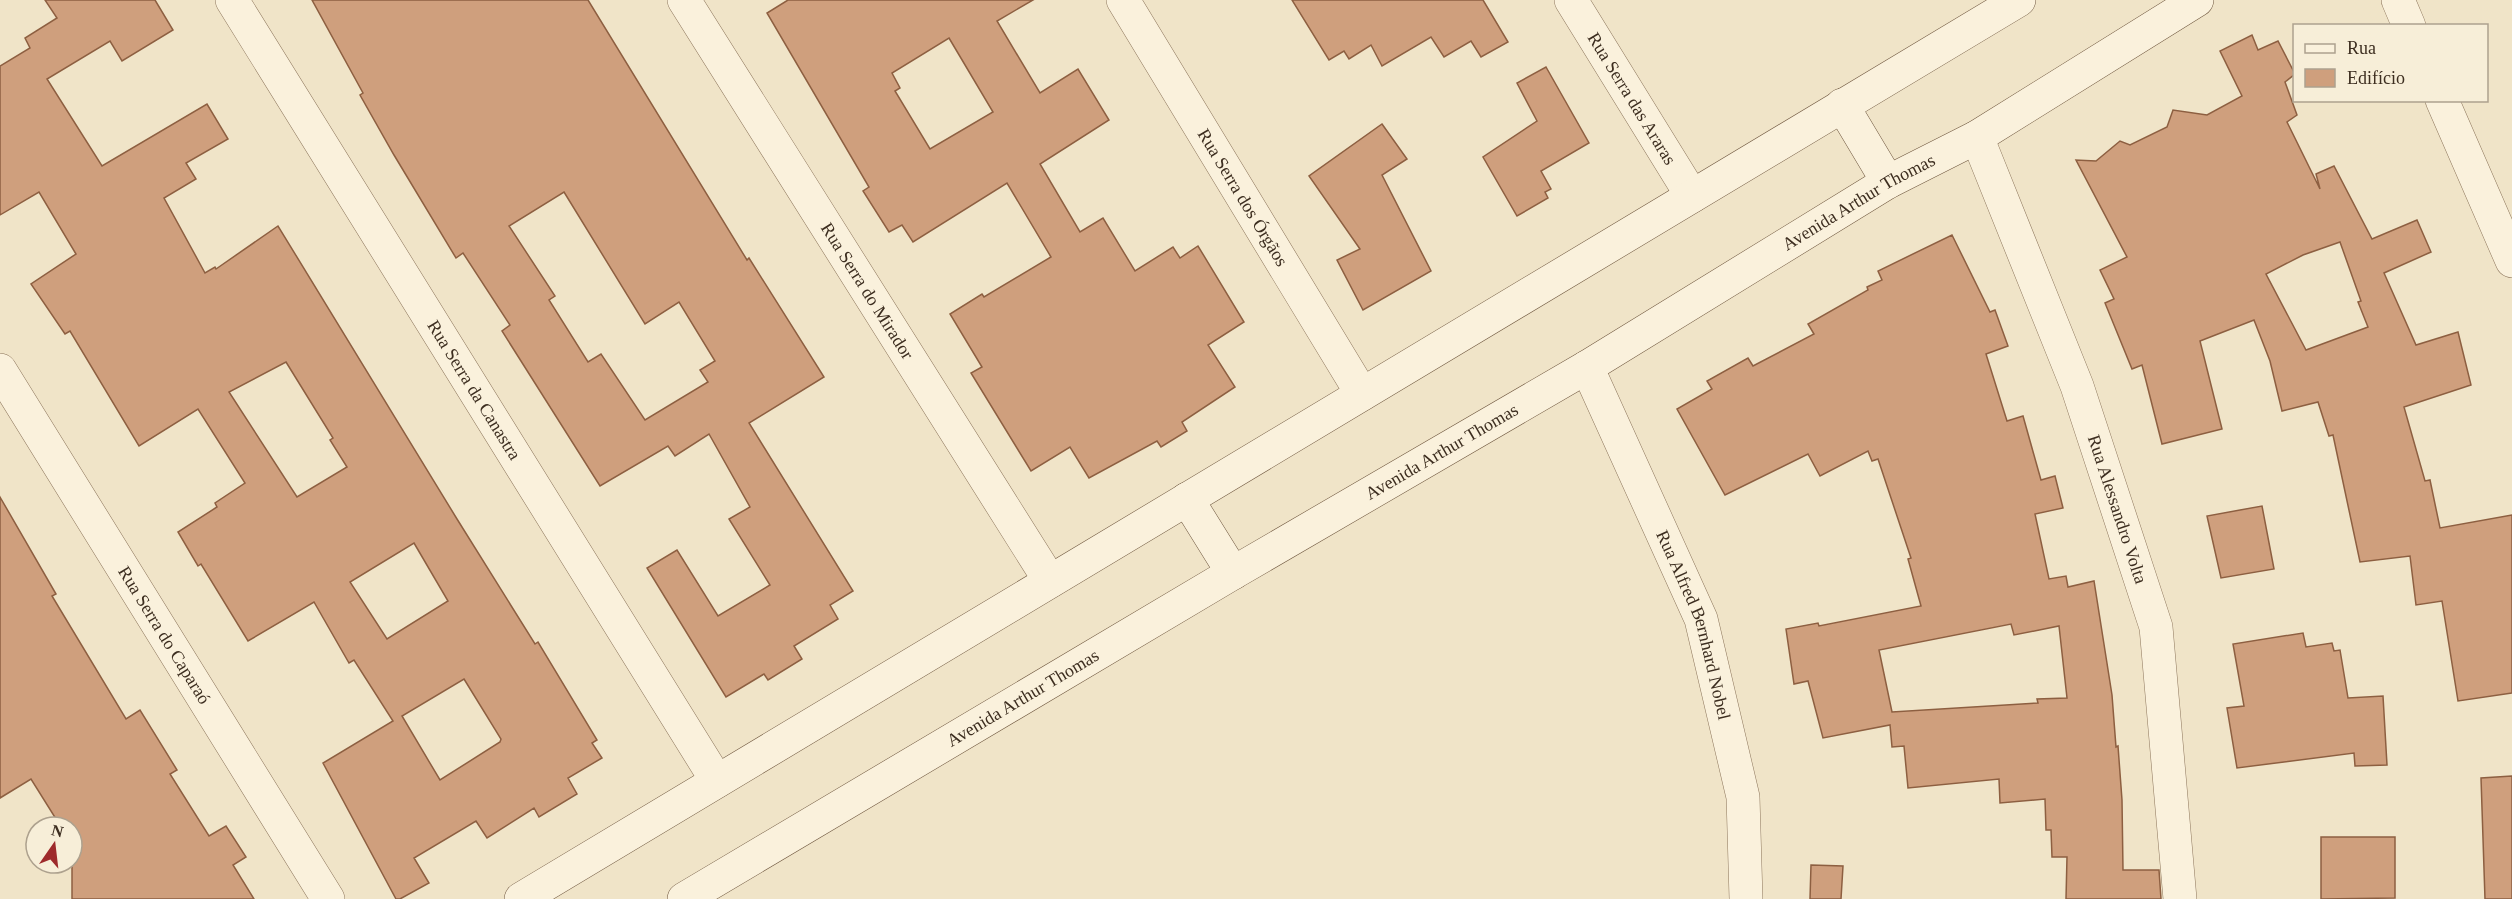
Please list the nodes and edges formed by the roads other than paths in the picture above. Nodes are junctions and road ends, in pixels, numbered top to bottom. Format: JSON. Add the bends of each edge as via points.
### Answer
{"nodes":[{"id":1,"x":232,"y":0,"type":"edge"},
{"id":2,"x":684,"y":0,"type":"edge"},
{"id":3,"x":1123,"y":0,"type":"edge"},
{"id":4,"x":1571,"y":0,"type":"edge"},
{"id":5,"x":2019,"y":0,"type":"edge"},
{"id":6,"x":2198,"y":0,"type":"edge"},
{"id":7,"x":2398,"y":0,"type":"edge"},
{"id":8,"x":2408,"y":24,"type":"edge"},
{"id":9,"x":2443,"y":102,"type":"edge"},
{"id":10,"x":1842,"y":105,"type":"junction"},
{"id":11,"x":1977,"y":138,"type":"junction"},
{"id":12,"x":1888,"y":182,"type":"junction"},
{"id":13,"x":1692,"y":196,"type":"junction"},
{"id":14,"x":2512,"y":261,"type":"edge"},
{"id":15,"x":1587,"y":367,"type":"junction"},
{"id":16,"x":0,"y":370,"type":"edge"},
{"id":17,"x":1362,"y":394,"type":"junction"},
{"id":18,"x":1187,"y":499,"type":"junction"},
{"id":19,"x":1233,"y":573,"type":"junction"},
{"id":20,"x":1050,"y":581,"type":"junction"},
{"id":21,"x":717,"y":781,"type":"junction"},
{"id":22,"x":328,"y":899,"type":"edge"},
{"id":23,"x":521,"y":899,"type":"edge"},
{"id":24,"x":684,"y":899,"type":"edge"},
{"id":25,"x":1746,"y":899,"type":"edge"},
{"id":26,"x":2180,"y":899,"type":"edge"}],
"edges":[{"from":1,"to":21,"type":"street","name":"Rua Serra da Canastra"},
{"from":2,"to":20,"type":"street","name":"Rua Serra do Mirador"},
{"from":3,"to":17,"type":"street","name":"Rua Serra dos Órgãos"},
{"from":4,"to":13,"type":"street","name":"Rua Serra das Araras"},
{"from":5,"to":10,"type":"street"},
{"from":6,"to":11,"type":"street","name":"Avenida Arthur Thomas"},
{"from":7,"to":8,"type":"street"},
{"from":9,"to":14,"type":"street"},
{"from":10,"to":12,"type":"street"},
{"from":10,"to":13,"type":"street"},
{"from":11,"to":12,"type":"street","name":"Avenida Arthur Thomas"},
{"from":11,"to":26,"type":"street","name":"Rua Alessandro Volta","via":[[2077,386],[2156,627]]},
{"from":12,"to":15,"type":"street","name":"Avenida Arthur Thomas"},
{"from":13,"to":17,"type":"street"},
{"from":15,"to":19,"type":"street","name":"Avenida Arthur Thomas"},
{"from":15,"to":25,"type":"street","name":"Rua Alfred Bernhard Nobel","via":[[1701,620],[1743,797]]},
{"from":16,"to":22,"type":"street","name":"Rua Serra do Caparaó"},
{"from":17,"to":18,"type":"street"},
{"from":18,"to":19,"type":"street"},
{"from":18,"to":20,"type":"street"},
{"from":19,"to":24,"type":"street","name":"Avenida Arthur Thomas"},
{"from":20,"to":21,"type":"street"},
{"from":21,"to":23,"type":"street"}]}
